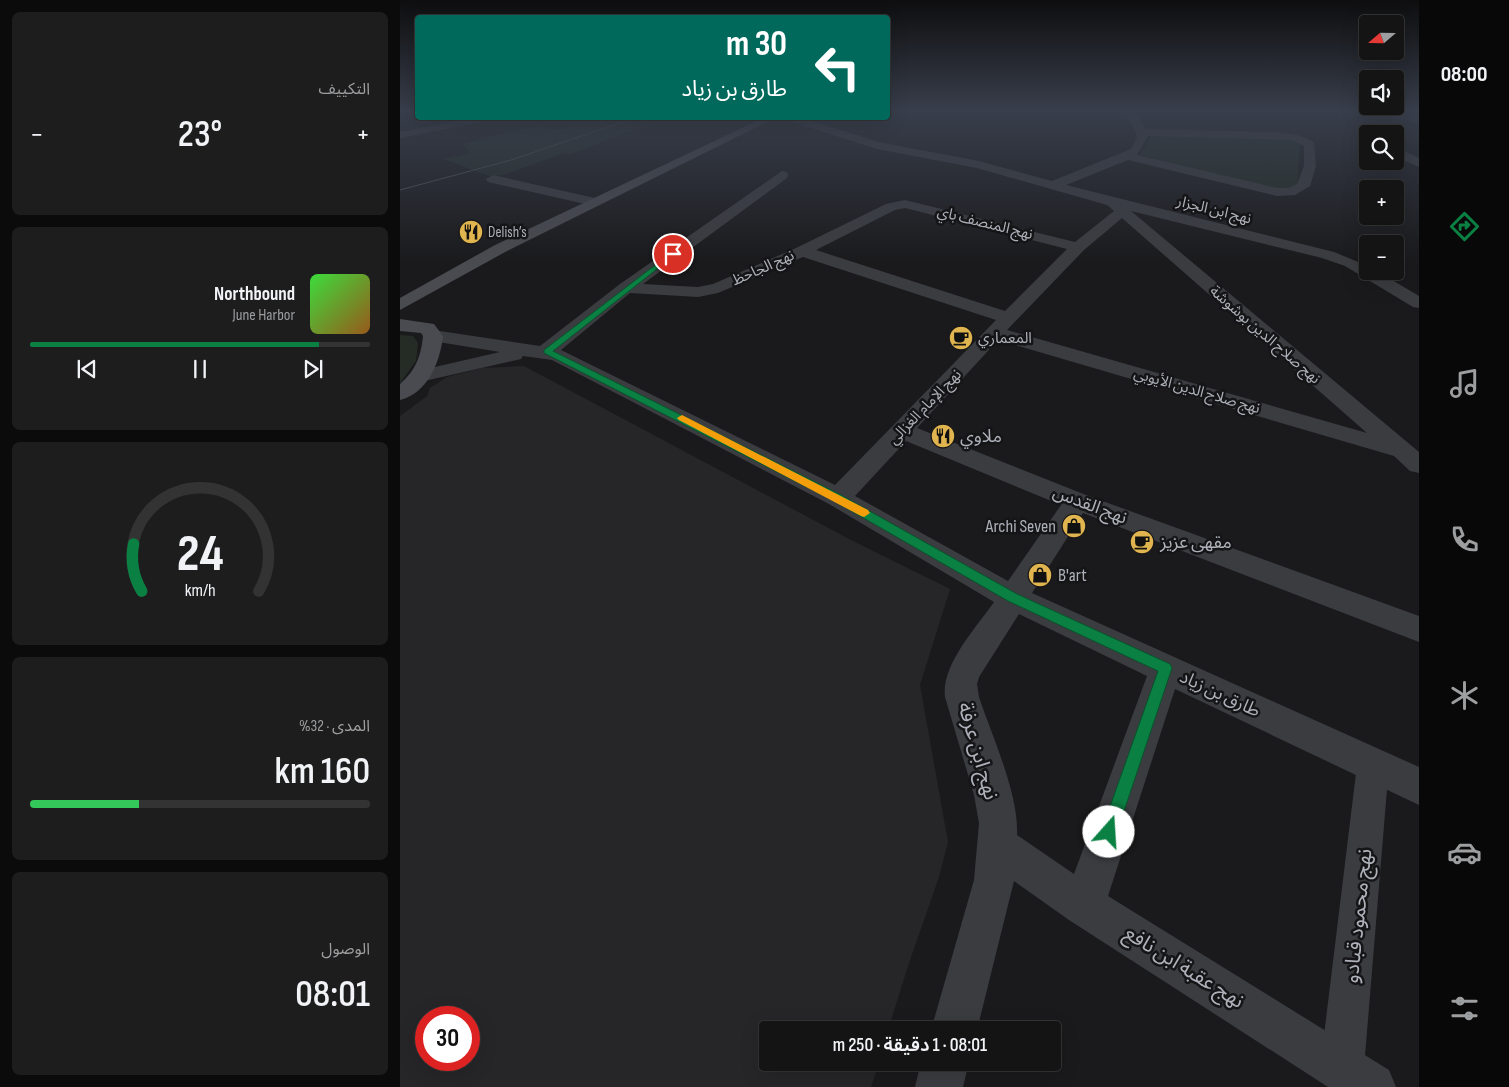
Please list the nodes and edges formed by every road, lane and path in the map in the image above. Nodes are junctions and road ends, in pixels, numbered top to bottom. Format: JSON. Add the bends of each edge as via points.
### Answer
{"nodes":[{"id":1,"x":678,"y":162,"type":"edge"},
{"id":2,"x":966,"y":162,"type":"edge"},
{"id":3,"x":1113,"y":162,"type":"edge"},
{"id":4,"x":1151,"y":162,"type":"edge"},
{"id":5,"x":1310,"y":162,"type":"edge"},
{"id":6,"x":782,"y":175,"type":"dead end"},
{"id":7,"x":493,"y":179,"type":"dead end"},
{"id":8,"x":1054,"y":186,"type":"junction"},
{"id":9,"x":594,"y":202,"type":"junction"},
{"id":10,"x":891,"y":207,"type":"joint"},
{"id":11,"x":1117,"y":207,"type":"junction"},
{"id":12,"x":1078,"y":247,"type":"junction"},
{"id":13,"x":802,"y":251,"type":"junction"},
{"id":14,"x":454,"y":274,"type":"junction"},
{"id":15,"x":626,"y":288,"type":"junction"},
{"id":16,"x":1419,"y":303,"type":"edge"},
{"id":17,"x":400,"y":305,"type":"edge"},
{"id":18,"x":433,"y":320,"type":"junction"},
{"id":19,"x":400,"y":325,"type":"edge"},
{"id":20,"x":1002,"y":325,"type":"junction"},
{"id":21,"x":542,"y":351,"type":"junction"},
{"id":22,"x":420,"y":376,"type":"junction"},
{"id":23,"x":400,"y":394,"type":"edge"},
{"id":24,"x":903,"y":431,"type":"junction"},
{"id":25,"x":1399,"y":450,"type":"junction"},
{"id":26,"x":1419,"y":465,"type":"edge"},
{"id":27,"x":838,"y":498,"type":"junction"},
{"id":28,"x":1077,"y":501,"type":"junction"},
{"id":29,"x":1013,"y":598,"type":"junction"},
{"id":30,"x":1419,"y":629,"type":"edge"},
{"id":31,"x":1166,"y":668,"type":"junction"},
{"id":32,"x":1373,"y":765,"type":"junction"},
{"id":33,"x":1419,"y":786,"type":"edge"},
{"id":34,"x":997,"y":845,"type":"junction"},
{"id":35,"x":1084,"y":905,"type":"junction"},
{"id":36,"x":956,"y":1021,"type":"edge"},
{"id":37,"x":943,"y":1071,"type":"edge"},
{"id":38,"x":1357,"y":1078,"type":"edge"},
{"id":39,"x":939,"y":1087,"type":"edge"}],
"edges":[{"from":1,"to":9,"type":"main road"},
{"from":2,"to":8,"type":"street","name":"نهج ابن الجزار"},
{"from":3,"to":8,"type":"street"},
{"from":4,"to":5,"type":"street","via":[[1277,192],[1290,192],[1303,186]]},
{"from":6,"to":15,"type":"street"},
{"from":7,"to":9,"type":"street"},
{"from":8,"to":11,"type":"street","name":"نهج ابن الجزار"},
{"from":9,"to":14,"type":"main road"},
{"from":10,"to":12,"type":"street","name":"نهج المنصف باي","via":[[912,205]]},
{"from":10,"to":13,"type":"street","name":"نهج الجاحظ"},
{"from":11,"to":12,"type":"street","name":"نهج الإمام الغزالي"},
{"from":11,"to":16,"type":"street","name":"نهج ابن الجزار","via":[[1340,258]]},
{"from":11,"to":25,"type":"street","name":"نهج صلاح الدين بوشوشة"},
{"from":12,"to":20,"type":"street","name":"نهج الإمام الغزالي"},
{"from":13,"to":15,"type":"street","name":"نهج الجاحظ","via":[[709,290]]},
{"from":13,"to":20,"type":"street","name":"نهج صلاح الدين الأيوبي"},
{"from":14,"to":17,"type":"main road"},
{"from":14,"to":18,"type":"main road"},
{"from":15,"to":21,"type":"street"},
{"from":18,"to":19,"type":"main road"},
{"from":18,"to":21,"type":"street"},
{"from":18,"to":22,"type":"main road","via":[[432,357]]},
{"from":20,"to":24,"type":"street","name":"نهج الإمام الغزالي"},
{"from":20,"to":25,"type":"street","name":"نهج صلاح الدين الأيوبي"},
{"from":21,"to":22,"type":"street","via":[[474,362]]},
{"from":21,"to":27,"type":"street"},
{"from":22,"to":23,"type":"main road"},
{"from":24,"to":27,"type":"street","name":"نهج الإمام الغزالي"},
{"from":24,"to":28,"type":"street","name":"نهج القدس"},
{"from":25,"to":26,"type":"street","name":"نهج صلاح الدين بوشوشة"},
{"from":27,"to":29,"type":"street","name":"طارق بن زياد"},
{"from":28,"to":29,"type":"street","name":"نهج ابن عرفة"},
{"from":28,"to":30,"type":"street","name":"نهج القدس"},
{"from":29,"to":31,"type":"street","name":"طارق بن زياد"},
{"from":29,"to":34,"type":"street","name":"نهج ابن عرفة","via":[[964,672],[960,684],[993,795],[998,824]]},
{"from":31,"to":32,"type":"street","name":"طارق بن زياد"},
{"from":31,"to":35,"type":"street"},
{"from":32,"to":33,"type":"street","name":"طارق بن زياد"},
{"from":32,"to":38,"type":"street","name":"نهج محمود قبادو"},
{"from":34,"to":35,"type":"street","name":"نهج عقبة ابن نافع"},
{"from":34,"to":36,"type":"street","name":"نهج ابن عرفة","via":[[994,880]]},
{"from":35,"to":38,"type":"street","name":"نهج عقبة ابن نافع"},
{"from":37,"to":39,"type":"street"}]}
